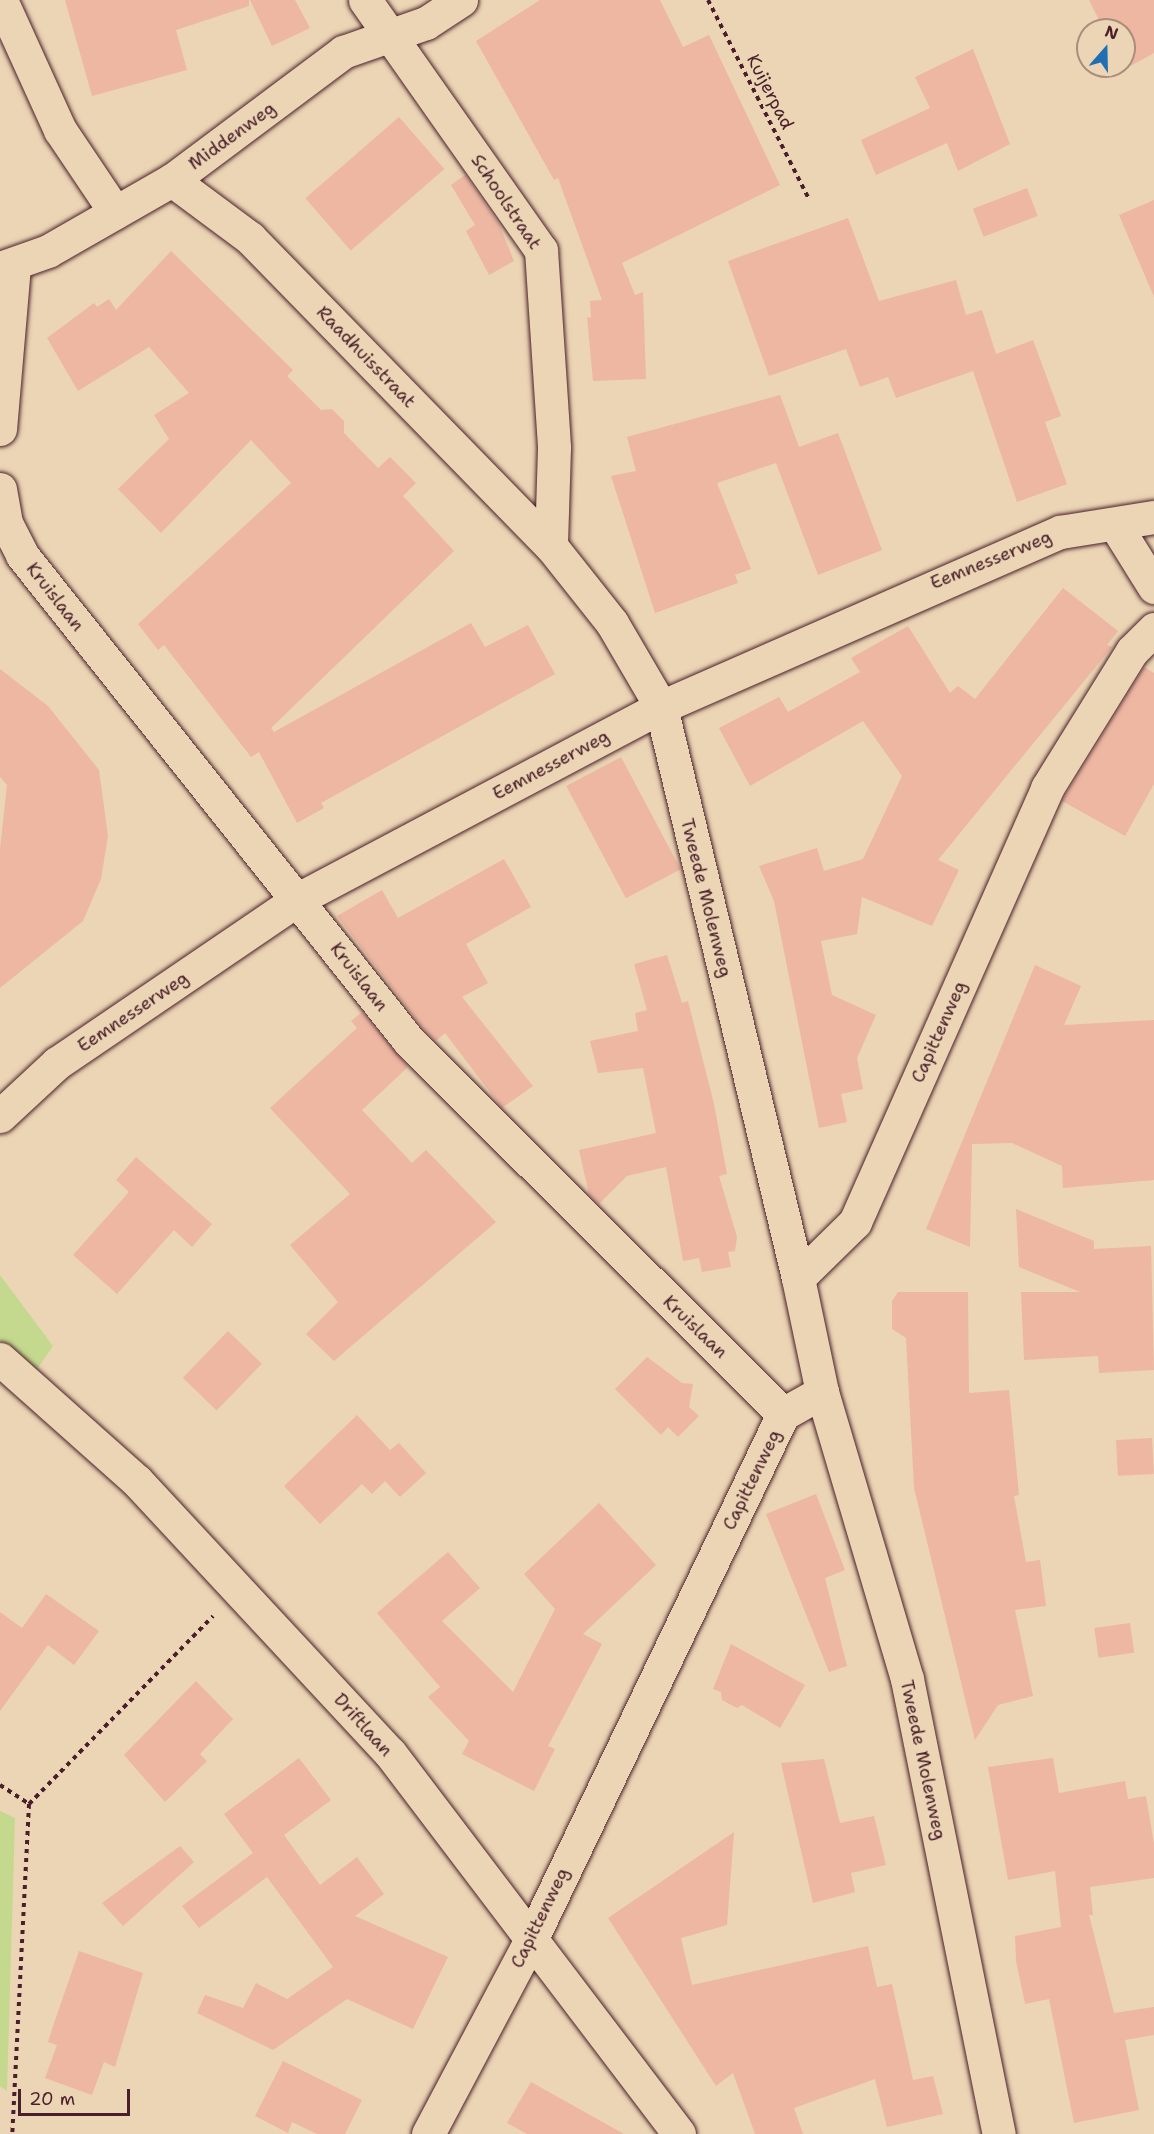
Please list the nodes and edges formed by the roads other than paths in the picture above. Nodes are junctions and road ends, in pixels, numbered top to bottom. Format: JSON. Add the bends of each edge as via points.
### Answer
{"nodes":[{"id":1,"x":1,"y":0,"type":"edge"},
{"id":2,"x":365,"y":0,"type":"edge"},
{"id":3,"x":461,"y":0,"type":"edge"},
{"id":4,"x":389,"y":33,"type":"junction"},
{"id":5,"x":172,"y":180,"type":"junction"},
{"id":6,"x":115,"y":212,"type":"junction"},
{"id":7,"x":7,"y":268,"type":"edge"},
{"id":8,"x":0,"y":429,"type":"edge"},
{"id":9,"x":0,"y":489,"type":"edge"},
{"id":10,"x":1154,"y":517,"type":"edge"},
{"id":11,"x":1116,"y":526,"type":"junction"},
{"id":12,"x":551,"y":546,"type":"junction"},
{"id":13,"x":1154,"y":587,"type":"edge"},
{"id":14,"x":1154,"y":629,"type":"edge"},
{"id":15,"x":661,"y":707,"type":"junction"},
{"id":16,"x":298,"y":899,"type":"junction"},
{"id":17,"x":0,"y":1116,"type":"edge"},
{"id":18,"x":798,"y":1278,"type":"junction"},
{"id":19,"x":0,"y":1359,"type":"edge"},
{"id":20,"x":822,"y":1392,"type":"junction"},
{"id":21,"x":783,"y":1414,"type":"junction"},
{"id":22,"x":533,"y":1936,"type":"junction"},
{"id":23,"x":428,"y":2134,"type":"edge"},
{"id":24,"x":679,"y":2134,"type":"edge"},
{"id":25,"x":999,"y":2134,"type":"edge"}],
"edges":[{"from":1,"to":6,"type":"street","via":[[60,130]]},
{"from":2,"to":4,"type":"street","name":"Schoolstraat"},
{"from":3,"to":4,"type":"street","name":"Middenweg","via":[[426,23]]},
{"from":4,"to":5,"type":"street","name":"Middenweg","via":[[343,52]]},
{"from":4,"to":12,"type":"street","name":"Schoolstraat","via":[[540,250],[554,448]]},
{"from":5,"to":6,"type":"street","name":"Middenweg"},
{"from":5,"to":12,"type":"street","name":"Raadhuisstraat","via":[[250,238]]},
{"from":6,"to":7,"type":"street","name":"Middenweg"},
{"from":7,"to":8,"type":"street"},
{"from":9,"to":16,"type":"street","name":"Kruislaan","via":[[6,523],[22,555]]},
{"from":10,"to":11,"type":"street","name":"Eemnesserweg"},
{"from":11,"to":13,"type":"street"},
{"from":11,"to":15,"type":"street","name":"Eemnesserweg","via":[[1060,532]]},
{"from":12,"to":15,"type":"street","name":"Tweede Molenweg","via":[[612,623]]},
{"from":14,"to":18,"type":"street","name":"Capittenweg","via":[[1132,651],[1047,788],[855,1222]]},
{"from":15,"to":16,"type":"street","name":"Eemnesserweg"},
{"from":15,"to":18,"type":"street","name":"Tweede Molenweg"},
{"from":16,"to":17,"type":"street","name":"Eemnesserweg","via":[[57,1064]]},
{"from":16,"to":21,"type":"street","name":"Kruislaan","via":[[409,1041]]},
{"from":18,"to":20,"type":"street"},
{"from":19,"to":22,"type":"street","name":"Driftlaan","via":[[137,1481],[390,1753]]},
{"from":20,"to":21,"type":"street","name":"Capittenweg"},
{"from":20,"to":25,"type":"street","name":"Tweede Molenweg","via":[[907,1679]]},
{"from":21,"to":22,"type":"street","name":"Capittenweg"},
{"from":22,"to":23,"type":"street","name":"Capittenweg"},
{"from":22,"to":24,"type":"street","name":"Driftlaan"}]}
